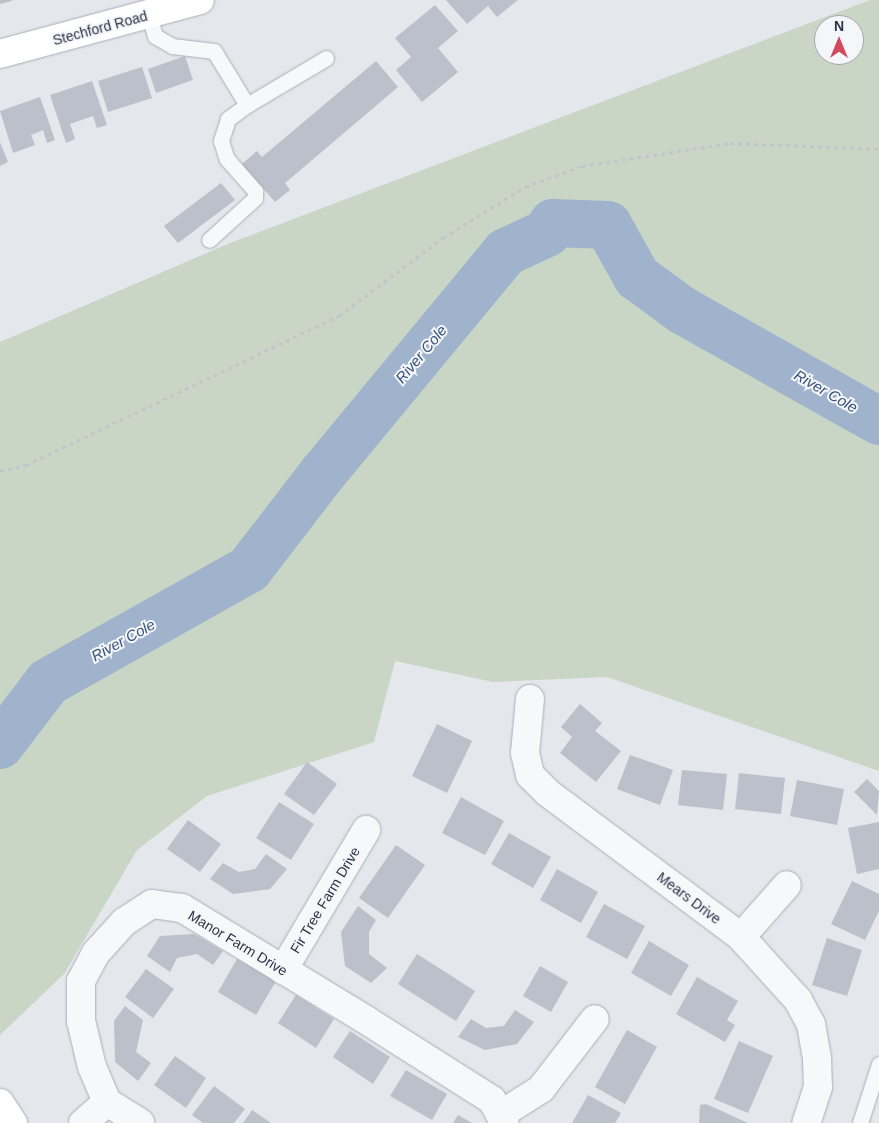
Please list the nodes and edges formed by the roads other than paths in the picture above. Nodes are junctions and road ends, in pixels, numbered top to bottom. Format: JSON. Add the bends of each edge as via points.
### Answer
{"nodes":[{"id":1,"x":200,"y":0,"type":"edge"},
{"id":2,"x":149,"y":15,"type":"junction"},
{"id":3,"x":0,"y":54,"type":"edge"},
{"id":4,"x":326,"y":58,"type":"dead end"},
{"id":5,"x":247,"y":105,"type":"junction"},
{"id":6,"x":209,"y":240,"type":"dead end"},
{"id":7,"x":530,"y":699,"type":"dead end"},
{"id":8,"x":366,"y":830,"type":"dead end"},
{"id":9,"x":787,"y":885,"type":"dead end"},
{"id":10,"x":741,"y":937,"type":"junction"},
{"id":11,"x":283,"y":970,"type":"junction"},
{"id":12,"x":595,"y":1019,"type":"dead end"},
{"id":13,"x":879,"y":1064,"type":"edge"},
{"id":14,"x":107,"y":1102,"type":"junction"},
{"id":15,"x":0,"y":1103,"type":"edge"},
{"id":16,"x":503,"y":1119,"type":"edge"},
{"id":17,"x":13,"y":1123,"type":"edge"},
{"id":18,"x":83,"y":1123,"type":"edge"},
{"id":19,"x":140,"y":1123,"type":"edge"},
{"id":20,"x":806,"y":1123,"type":"edge"},
{"id":21,"x":860,"y":1123,"type":"edge"}],
"edges":[{"from":1,"to":2,"type":"main road","name":"Stechford Road"},
{"from":2,"to":3,"type":"main road","name":"Stechford Road"},
{"from":2,"to":5,"type":"lane","via":[[155,36],[172,46],[214,51]]},
{"from":4,"to":5,"type":"lane"},
{"from":5,"to":6,"type":"lane","via":[[228,119],[221,141],[226,159],[255,191],[255,198]]},
{"from":7,"to":10,"type":"street","name":"Mears Drive","via":[[525,753],[530,775],[548,793]]},
{"from":8,"to":11,"type":"street","name":"Fir Tree Farm Drive"},
{"from":9,"to":10,"type":"street"},
{"from":10,"to":20,"type":"street","name":"Mears Drive","via":[[798,1000],[811,1024],[818,1087]]},
{"from":11,"to":14,"type":"street","name":"Manor Farm Drive","via":[[182,908],[152,904],[124,922],[96,953],[80,981],[80,1021],[92,1067]]},
{"from":11,"to":16,"type":"street","name":"Manor Farm Drive","via":[[492,1100]]},
{"from":12,"to":16,"type":"street","via":[[541,1089]]},
{"from":13,"to":21,"type":"lane"},
{"from":14,"to":18,"type":"street"},
{"from":14,"to":19,"type":"street"},
{"from":15,"to":17,"type":"main road"}]}
